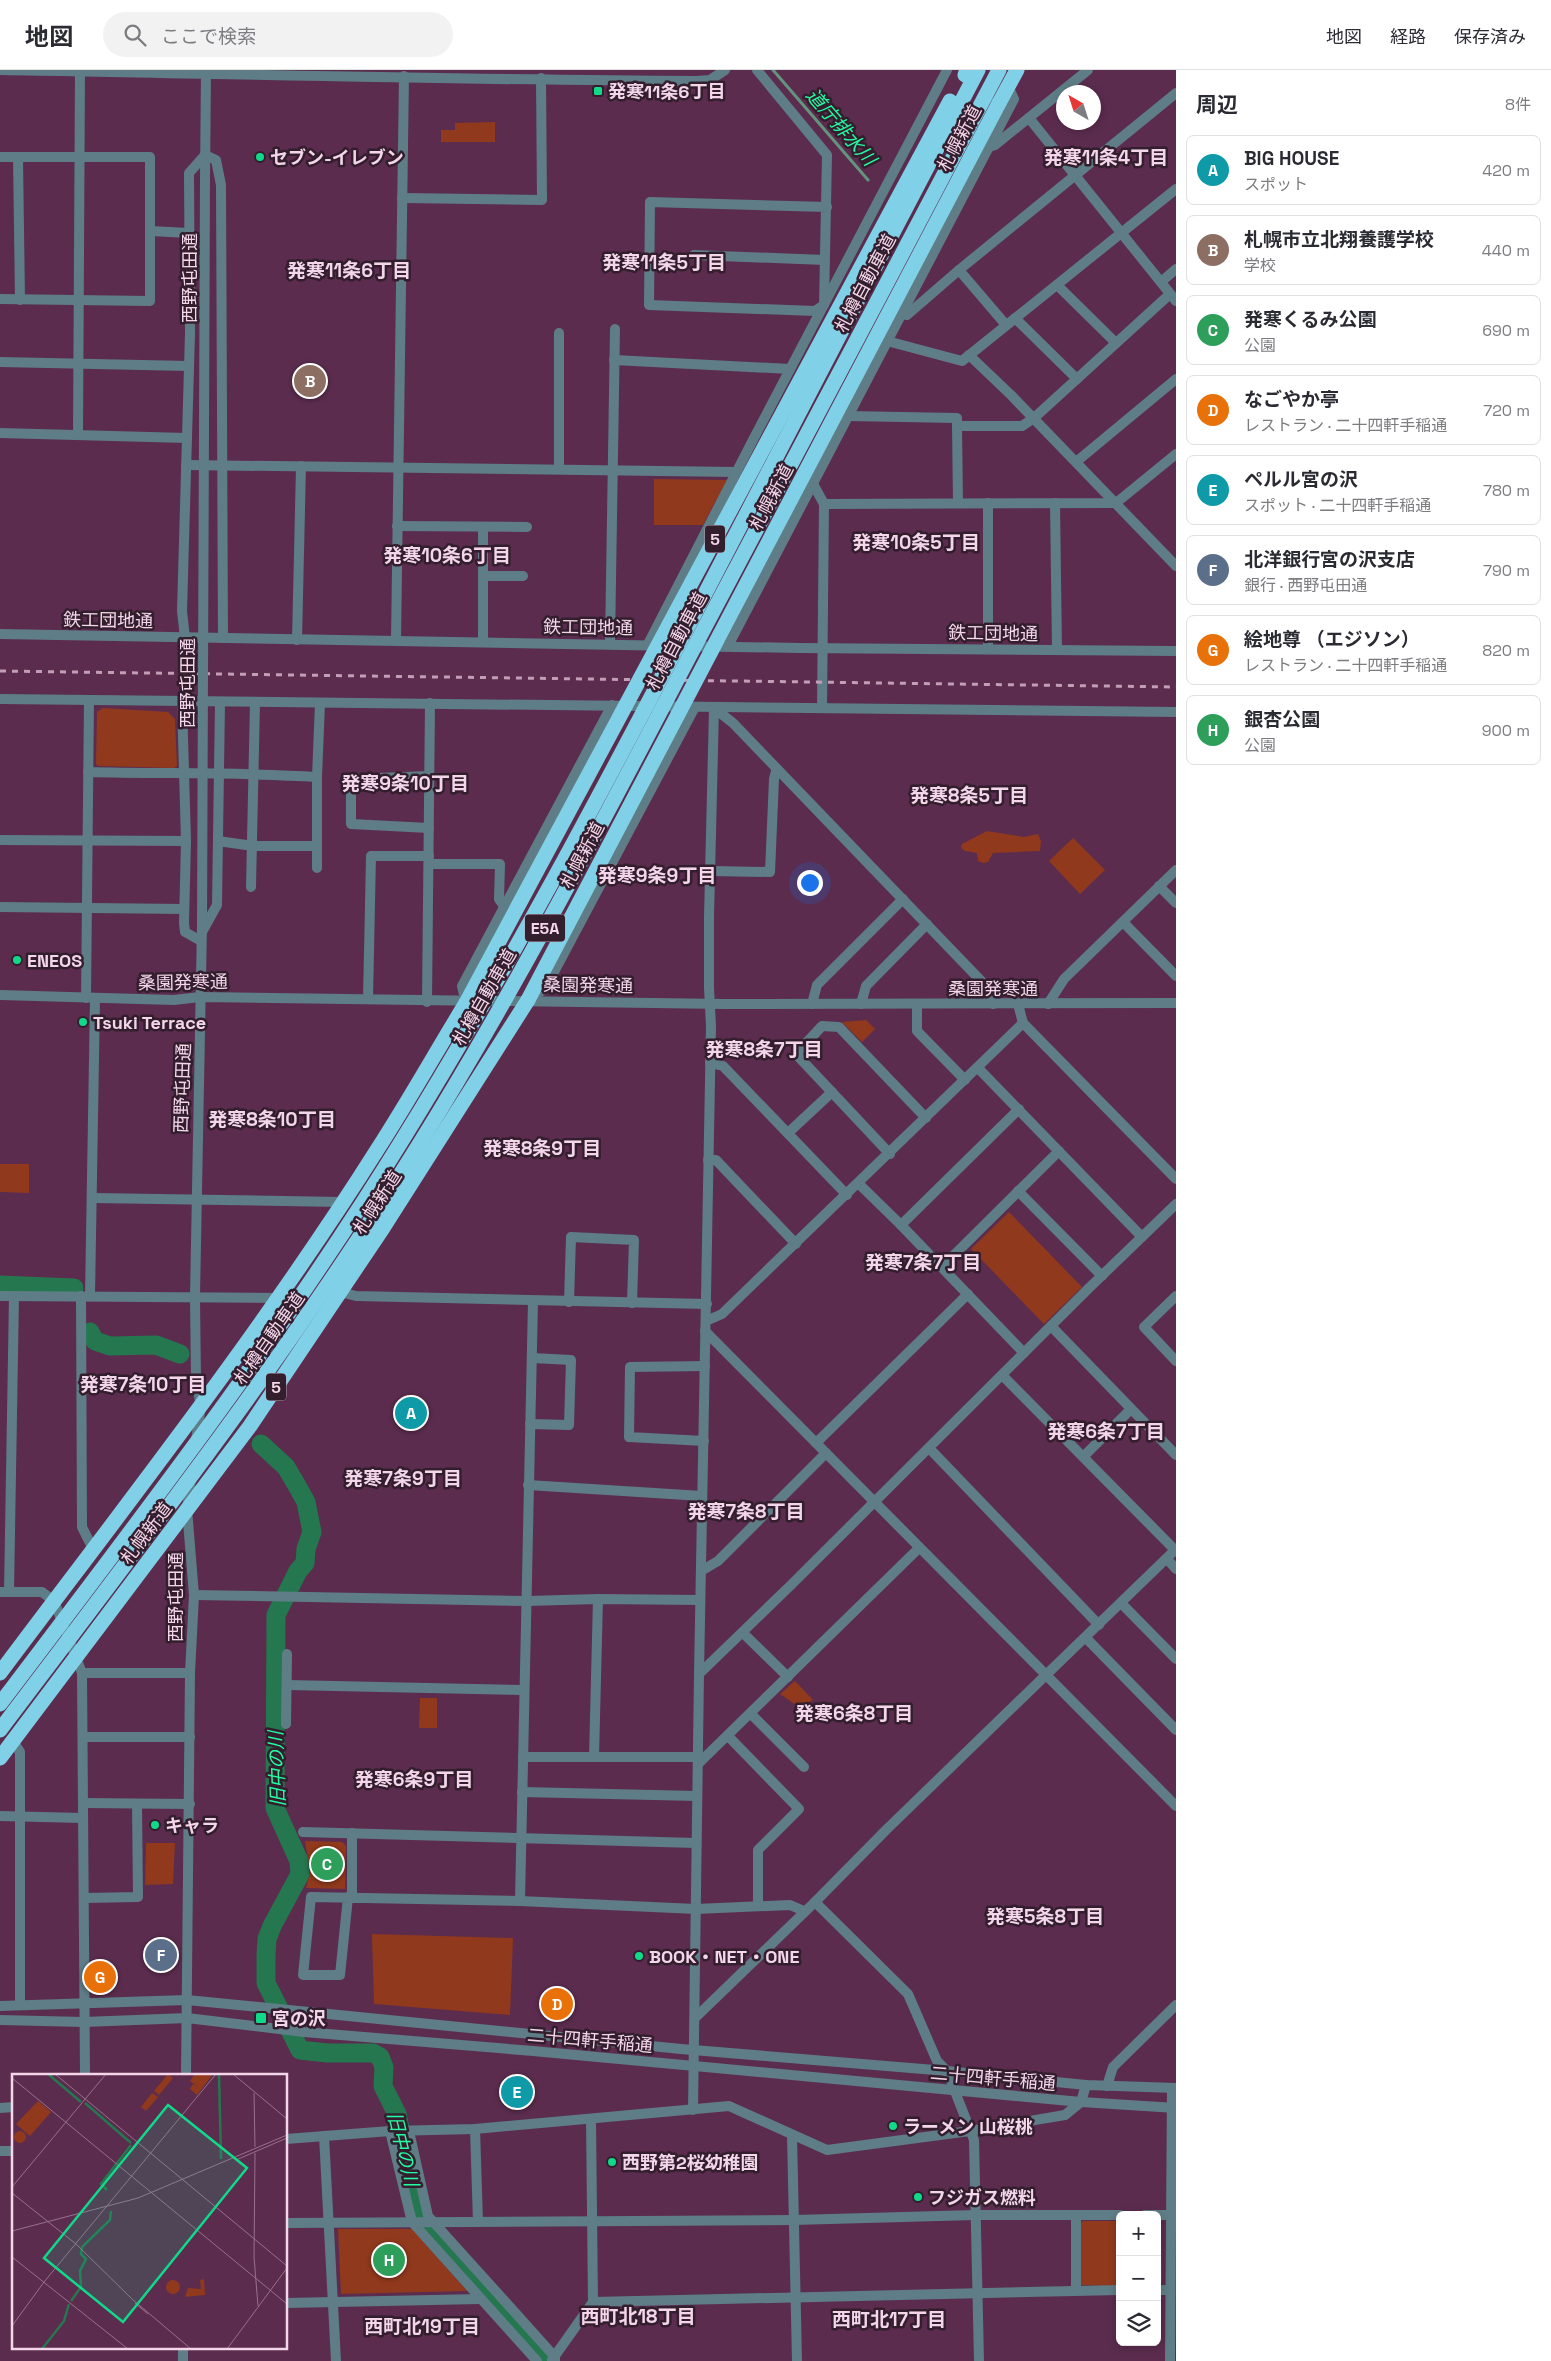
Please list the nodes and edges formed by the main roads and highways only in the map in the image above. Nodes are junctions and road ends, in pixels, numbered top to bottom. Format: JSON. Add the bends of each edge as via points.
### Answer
{"nodes":[{"id":1,"x":999,"y":70,"type":"edge"},
{"id":2,"x":1017,"y":70,"type":"edge"},
{"id":3,"x":970,"y":72,"type":"edge"},
{"id":4,"x":0,"y":1672,"type":"edge"},
{"id":5,"x":0,"y":1704,"type":"edge"},
{"id":6,"x":0,"y":1730,"type":"edge"},
{"id":7,"x":0,"y":1758,"type":"edge"}],
"edges":[{"from":1,"to":6,"type":"highway","name":"札樽自動車道","number":"E5A","bridge":true,"via":[[570,883],[495,1019],[425,1136],[342,1264],[227,1430]]},
{"from":2,"to":7,"type":"highway","name":"札幌新道","number":"5","bridge":true,"via":[[528,1000],[250,1426]]},
{"from":3,"to":4,"type":"highway","name":"札幌新道","number":"5","bridge":true,"via":[[466,1003],[377,1150],[201,1406]]},
{"from":3,"to":5,"type":"highway","name":"札樽自動車道","number":"E5A","bridge":true,"via":[[558,876],[476,1019],[285,1320]]}]}
